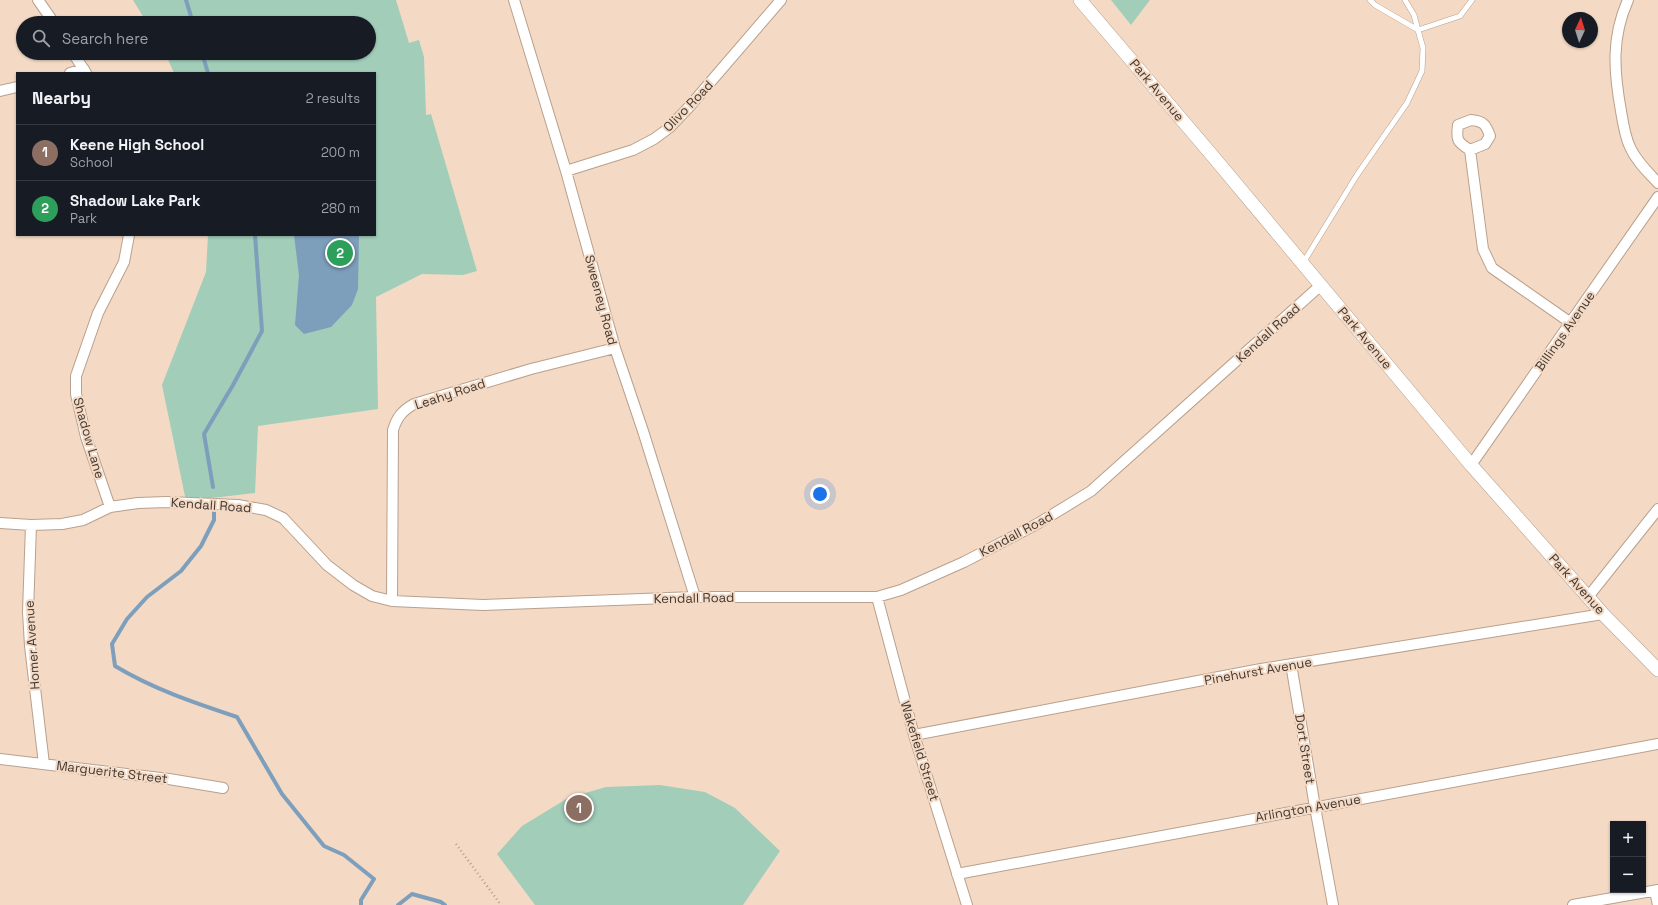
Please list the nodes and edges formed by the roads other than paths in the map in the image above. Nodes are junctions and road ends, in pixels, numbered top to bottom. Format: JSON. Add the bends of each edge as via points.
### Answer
{"nodes":[{"id":1,"x":38,"y":0,"type":"edge"},
{"id":2,"x":514,"y":0,"type":"edge"},
{"id":3,"x":781,"y":0,"type":"edge"},
{"id":4,"x":1080,"y":0,"type":"edge"},
{"id":5,"x":1370,"y":0,"type":"edge"},
{"id":6,"x":1405,"y":0,"type":"edge"},
{"id":7,"x":1472,"y":0,"type":"edge"},
{"id":8,"x":1628,"y":0,"type":"edge"},
{"id":9,"x":49,"y":16,"type":"edge"},
{"id":10,"x":1418,"y":30,"type":"junction"},
{"id":11,"x":78,"y":60,"type":"edge"},
{"id":12,"x":85,"y":71,"type":"edge"},
{"id":13,"x":16,"y":87,"type":"edge"},
{"id":14,"x":0,"y":91,"type":"edge"},
{"id":15,"x":1470,"y":150,"type":"dead end"},
{"id":16,"x":566,"y":171,"type":"junction"},
{"id":17,"x":1658,"y":183,"type":"edge"},
{"id":18,"x":1658,"y":197,"type":"edge"},
{"id":19,"x":129,"y":236,"type":"edge"},
{"id":20,"x":1302,"y":264,"type":"junction"},
{"id":21,"x":1321,"y":285,"type":"junction"},
{"id":22,"x":1571,"y":323,"type":"junction"},
{"id":23,"x":614,"y":348,"type":"junction"},
{"id":24,"x":1471,"y":465,"type":"junction"},
{"id":25,"x":110,"y":507,"type":"junction"},
{"id":26,"x":1658,"y":509,"type":"edge"},
{"id":27,"x":0,"y":523,"type":"edge"},
{"id":28,"x":31,"y":525,"type":"junction"},
{"id":29,"x":695,"y":597,"type":"junction"},
{"id":30,"x":877,"y":597,"type":"junction"},
{"id":31,"x":1588,"y":597,"type":"junction"},
{"id":32,"x":392,"y":600,"type":"junction"},
{"id":33,"x":1603,"y":614,"type":"junction"},
{"id":34,"x":1291,"y":664,"type":"junction"},
{"id":35,"x":1658,"y":670,"type":"edge"},
{"id":36,"x":914,"y":735,"type":"junction"},
{"id":37,"x":1658,"y":744,"type":"edge"},
{"id":38,"x":0,"y":759,"type":"edge"},
{"id":39,"x":44,"y":764,"type":"junction"},
{"id":40,"x":223,"y":788,"type":"dead end"},
{"id":41,"x":1315,"y":807,"type":"junction"},
{"id":42,"x":957,"y":874,"type":"junction"},
{"id":43,"x":1656,"y":890,"type":"edge"},
{"id":44,"x":1589,"y":903,"type":"edge"},
{"id":45,"x":967,"y":905,"type":"edge"},
{"id":46,"x":1333,"y":905,"type":"edge"},
{"id":47,"x":1573,"y":905,"type":"edge"},
{"id":48,"x":1658,"y":905,"type":"edge"}],
"edges":[{"from":1,"to":9,"type":"street"},
{"from":2,"to":16,"type":"street","name":"Sweeney Road"},
{"from":3,"to":16,"type":"street","name":"Olivo Road","via":[[669,128],[633,150]]},
{"from":4,"to":20,"type":"street","name":"Park Avenue"},
{"from":5,"to":10,"type":"lane"},
{"from":6,"to":10,"type":"lane","via":[[1414,15]]},
{"from":7,"to":10,"type":"lane","via":[[1460,16]]},
{"from":8,"to":17,"type":"street","via":[[1614,56],[1616,85],[1629,147],[1640,164]]},
{"from":10,"to":20,"type":"lane","via":[[1423,48],[1422,71],[1407,104],[1357,175]]},
{"from":11,"to":12,"type":"street"},
{"from":13,"to":14,"type":"street"},
{"from":15,"to":22,"type":"street","via":[[1483,249],[1492,268]]},
{"from":16,"to":23,"type":"street","name":"Sweeney Road"},
{"from":18,"to":22,"type":"street","name":"Billings Avenue"},
{"from":19,"to":25,"type":"street","name":"Shadow Lane","via":[[124,262],[98,313],[76,376],[76,394],[86,436]]},
{"from":20,"to":21,"type":"street","name":"Park Avenue"},
{"from":21,"to":24,"type":"street","name":"Park Avenue"},
{"from":21,"to":30,"type":"street","name":"Kendall Road","via":[[1091,491],[1037,524],[964,562],[901,590]]},
{"from":22,"to":24,"type":"street","name":"Billings Avenue"},
{"from":23,"to":29,"type":"street","name":"Sweeney Road"},
{"from":23,"to":32,"type":"street","name":"Leahy Road","via":[[531,369],[414,404],[403,411],[396,420],[393,430]]},
{"from":24,"to":31,"type":"street","name":"Park Avenue"},
{"from":25,"to":28,"type":"street","name":"Kendall Road","via":[[83,520]]},
{"from":25,"to":32,"type":"street","name":"Kendall Road","via":[[167,502],[238,505],[266,510],[283,518],[327,565],[353,585],[372,596]]},
{"from":26,"to":31,"type":"street"},
{"from":27,"to":28,"type":"street","name":"Kendall Road"},
{"from":28,"to":39,"type":"street","name":"Homer Avenue","via":[[29,639]]},
{"from":29,"to":30,"type":"street","name":"Kendall Road"},
{"from":29,"to":32,"type":"street","name":"Kendall Road","via":[[483,605]]},
{"from":30,"to":36,"type":"street","name":"Wakefield Street"},
{"from":31,"to":33,"type":"street","name":"Park Avenue"},
{"from":33,"to":34,"type":"street","name":"Pinehurst Avenue"},
{"from":33,"to":35,"type":"street","name":"Park Avenue"},
{"from":34,"to":36,"type":"street","name":"Pinehurst Avenue"},
{"from":34,"to":41,"type":"street","name":"Dort Street"},
{"from":36,"to":42,"type":"street","name":"Wakefield Street"},
{"from":37,"to":41,"type":"street","name":"Arlington Avenue"},
{"from":38,"to":39,"type":"street","name":"Marguerite Street"},
{"from":39,"to":40,"type":"street","name":"Marguerite Street"},
{"from":41,"to":42,"type":"street","name":"Arlington Avenue"},
{"from":41,"to":46,"type":"street","name":"Dort Street"},
{"from":42,"to":45,"type":"street","name":"Wakefield Street"},
{"from":43,"to":44,"type":"street"},
{"from":43,"to":48,"type":"street"},
{"from":44,"to":47,"type":"street"}]}
